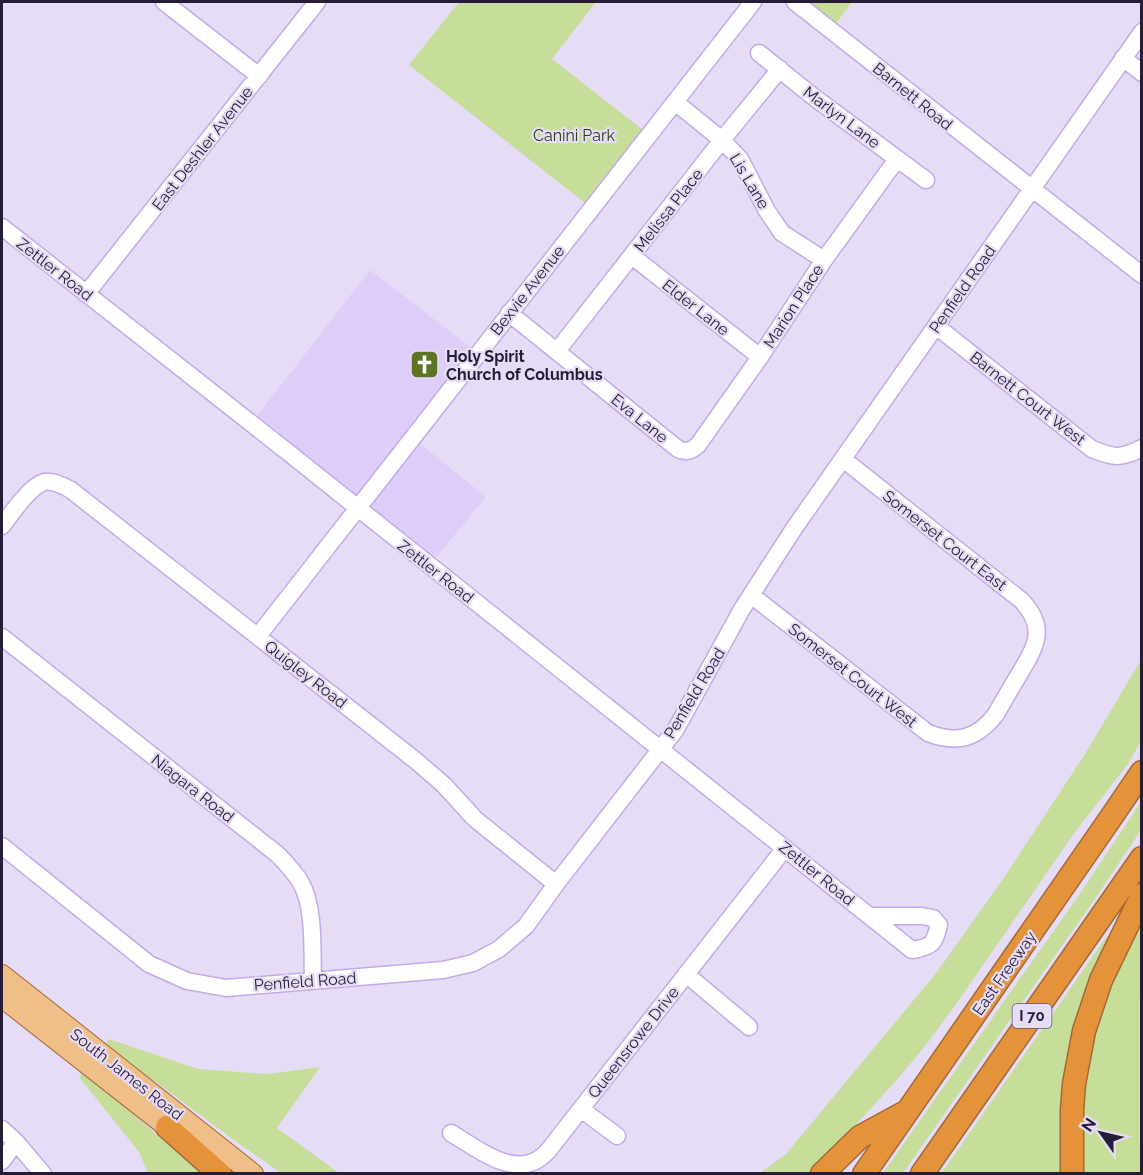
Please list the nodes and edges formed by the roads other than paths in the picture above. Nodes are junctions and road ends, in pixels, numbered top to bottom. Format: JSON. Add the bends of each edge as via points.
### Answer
{"nodes":[{"id":1,"x":164,"y":2,"type":"edge"},
{"id":2,"x":317,"y":2,"type":"edge"},
{"id":3,"x":753,"y":2,"type":"edge"},
{"id":4,"x":795,"y":2,"type":"edge"},
{"id":5,"x":1142,"y":32,"type":"edge"},
{"id":6,"x":759,"y":53,"type":"dead end"},
{"id":7,"x":1124,"y":58,"type":"junction"},
{"id":8,"x":780,"y":69,"type":"junction"},
{"id":9,"x":1142,"y":73,"type":"edge"},
{"id":10,"x":258,"y":76,"type":"junction"},
{"id":11,"x":675,"y":102,"type":"junction"},
{"id":12,"x":722,"y":140,"type":"junction"},
{"id":13,"x":897,"y":159,"type":"junction"},
{"id":14,"x":926,"y":180,"type":"dead end"},
{"id":15,"x":1032,"y":189,"type":"junction"},
{"id":16,"x":2,"y":227,"type":"edge"},
{"id":17,"x":632,"y":256,"type":"junction"},
{"id":18,"x":824,"y":260,"type":"junction"},
{"id":19,"x":1142,"y":275,"type":"edge"},
{"id":20,"x":86,"y":294,"type":"junction"},
{"id":21,"x":509,"y":313,"type":"junction"},
{"id":22,"x":936,"y":326,"type":"junction"},
{"id":23,"x":557,"y":351,"type":"junction"},
{"id":24,"x":760,"y":357,"type":"junction"},
{"id":25,"x":1142,"y":448,"type":"edge"},
{"id":26,"x":688,"y":452,"type":"joint"},
{"id":27,"x":843,"y":459,"type":"junction"},
{"id":28,"x":357,"y":508,"type":"junction"},
{"id":29,"x":2,"y":526,"type":"edge"},
{"id":30,"x":751,"y":595,"type":"junction"},
{"id":31,"x":258,"y":636,"type":"junction"},
{"id":32,"x":2,"y":637,"type":"edge"},
{"id":33,"x":963,"y":738,"type":"joint"},
{"id":34,"x":660,"y":749,"type":"junction"},
{"id":35,"x":1142,"y":771,"type":"edge"},
{"id":36,"x":2,"y":846,"type":"edge"},
{"id":37,"x":785,"y":848,"type":"junction"},
{"id":38,"x":1142,"y":858,"type":"edge"},
{"id":39,"x":556,"y":884,"type":"junction"},
{"id":40,"x":1142,"y":895,"type":"edge"},
{"id":41,"x":870,"y":916,"type":"dead end"},
{"id":42,"x":686,"y":974,"type":"junction"},
{"id":43,"x":2,"y":975,"type":"edge"},
{"id":44,"x":313,"y":981,"type":"junction"},
{"id":45,"x":2,"y":997,"type":"edge"},
{"id":46,"x":749,"y":1027,"type":"dead end"},
{"id":47,"x":581,"y":1109,"type":"junction"},
{"id":48,"x":910,"y":1109,"type":"junction"},
{"id":49,"x":167,"y":1127,"type":"junction"},
{"id":50,"x":2,"y":1130,"type":"edge"},
{"id":51,"x":451,"y":1133,"type":"dead end"},
{"id":52,"x":617,"y":1137,"type":"dead end"},
{"id":53,"x":16,"y":1142,"type":"junction"},
{"id":54,"x":2,"y":1161,"type":"edge"},
{"id":55,"x":43,"y":1173,"type":"edge"},
{"id":56,"x":220,"y":1173,"type":"edge"},
{"id":57,"x":226,"y":1173,"type":"edge"},
{"id":58,"x":253,"y":1173,"type":"edge"},
{"id":59,"x":822,"y":1173,"type":"edge"},
{"id":60,"x":864,"y":1173,"type":"edge"},
{"id":61,"x":922,"y":1173,"type":"edge"},
{"id":62,"x":1072,"y":1173,"type":"edge"}],
"edges":[{"from":1,"to":10,"type":"street"},
{"from":2,"to":10,"type":"street","name":"East Deshler Avenue"},
{"from":3,"to":11,"type":"street","name":"Bexvie Avenue"},
{"from":4,"to":15,"type":"street","name":"Barnett Road"},
{"from":5,"to":7,"type":"street","name":"Penfield Road"},
{"from":6,"to":8,"type":"street","name":"Marlyn Lane"},
{"from":7,"to":9,"type":"street"},
{"from":7,"to":15,"type":"street","name":"Penfield Road"},
{"from":8,"to":12,"type":"street","name":"Melissa Place"},
{"from":8,"to":13,"type":"street","name":"Marlyn Lane"},
{"from":10,"to":20,"type":"street","name":"East Deshler Avenue"},
{"from":11,"to":12,"type":"street","name":"Lis Lane"},
{"from":11,"to":21,"type":"street","name":"Bexvie Avenue"},
{"from":12,"to":17,"type":"street","name":"Melissa Place"},
{"from":12,"to":18,"type":"street","name":"Lis Lane","via":[[740,159],[782,233]]},
{"from":13,"to":14,"type":"street","name":"Marlyn Lane"},
{"from":13,"to":18,"type":"street","name":"Marion Place"},
{"from":15,"to":19,"type":"street","name":"Barnett Road"},
{"from":15,"to":22,"type":"street","name":"Penfield Road"},
{"from":16,"to":20,"type":"street","name":"Zettler Road"},
{"from":17,"to":23,"type":"street","name":"Melissa Place"},
{"from":17,"to":24,"type":"street","name":"Elder Lane"},
{"from":18,"to":24,"type":"street","name":"Marion Place"},
{"from":20,"to":28,"type":"street","name":"Zettler Road"},
{"from":21,"to":23,"type":"street","name":"Eva Lane"},
{"from":21,"to":28,"type":"street","name":"Bexvie Avenue"},
{"from":22,"to":25,"type":"street","name":"Barnett Court West","via":[[1092,448],[1109,456],[1126,456]]},
{"from":22,"to":27,"type":"street","name":"Penfield Road"},
{"from":23,"to":26,"type":"street","name":"Eva Lane","via":[[678,449]]},
{"from":24,"to":26,"type":"street","name":"Marion Place","via":[[698,445]]},
{"from":27,"to":30,"type":"street","name":"Penfield Road"},
{"from":27,"to":33,"type":"street","name":"Somerset Court East","via":[[1030,610],[1037,628],[1033,651],[989,723]]},
{"from":28,"to":31,"type":"street","name":"Bexvie Avenue"},
{"from":28,"to":34,"type":"street","name":"Zettler Road"},
{"from":29,"to":31,"type":"street","name":"Quigley Road","via":[[26,495],[45,482],[71,489]]},
{"from":30,"to":33,"type":"street","name":"Somerset Court West","via":[[918,727],[939,738]]},
{"from":30,"to":34,"type":"street","name":"Penfield Road","via":[[676,729]]},
{"from":31,"to":39,"type":"street","name":"Quigley Road","via":[[415,760],[475,819]]},
{"from":32,"to":44,"type":"street","name":"Niagara Road","via":[[291,868],[303,885],[310,913]]},
{"from":34,"to":37,"type":"street","name":"Zettler Road"},
{"from":34,"to":39,"type":"street","name":"Penfield Road"},
{"from":35,"to":48,"type":"highway","name":"East Freeway","number":"I 70"},
{"from":36,"to":44,"type":"street","name":"Penfield Road","via":[[149,964],[187,981],[226,988]]},
{"from":37,"to":41,"type":"street","name":"Zettler Road"},
{"from":37,"to":42,"type":"street","name":"Queensrowe Drive"},
{"from":38,"to":61,"type":"highway","number":"I 70"},
{"from":39,"to":44,"type":"street","name":"Penfield Road","via":[[526,926],[499,949],[473,963],[444,970]]},
{"from":40,"to":62,"type":"highway","via":[[1101,980],[1084,1031],[1074,1084]]},
{"from":42,"to":46,"type":"street"},
{"from":42,"to":47,"type":"street","name":"Queensrowe Drive"},
{"from":43,"to":58,"type":"main road","name":"South James Road"},
{"from":45,"to":49,"type":"main road","name":"South James Road"},
{"from":47,"to":51,"type":"street","name":"Queensrowe Drive","via":[[548,1151],[534,1162],[516,1166],[499,1161]]},
{"from":47,"to":52,"type":"street"},
{"from":48,"to":59,"type":"highway","via":[[860,1137]]},
{"from":48,"to":60,"type":"highway","name":"East Freeway","number":"I 70"},
{"from":49,"to":56,"type":"highway"},
{"from":49,"to":57,"type":"main road","name":"South James Road"},
{"from":50,"to":53,"type":"street"},
{"from":53,"to":54,"type":"street"},
{"from":53,"to":55,"type":"street"}]}
